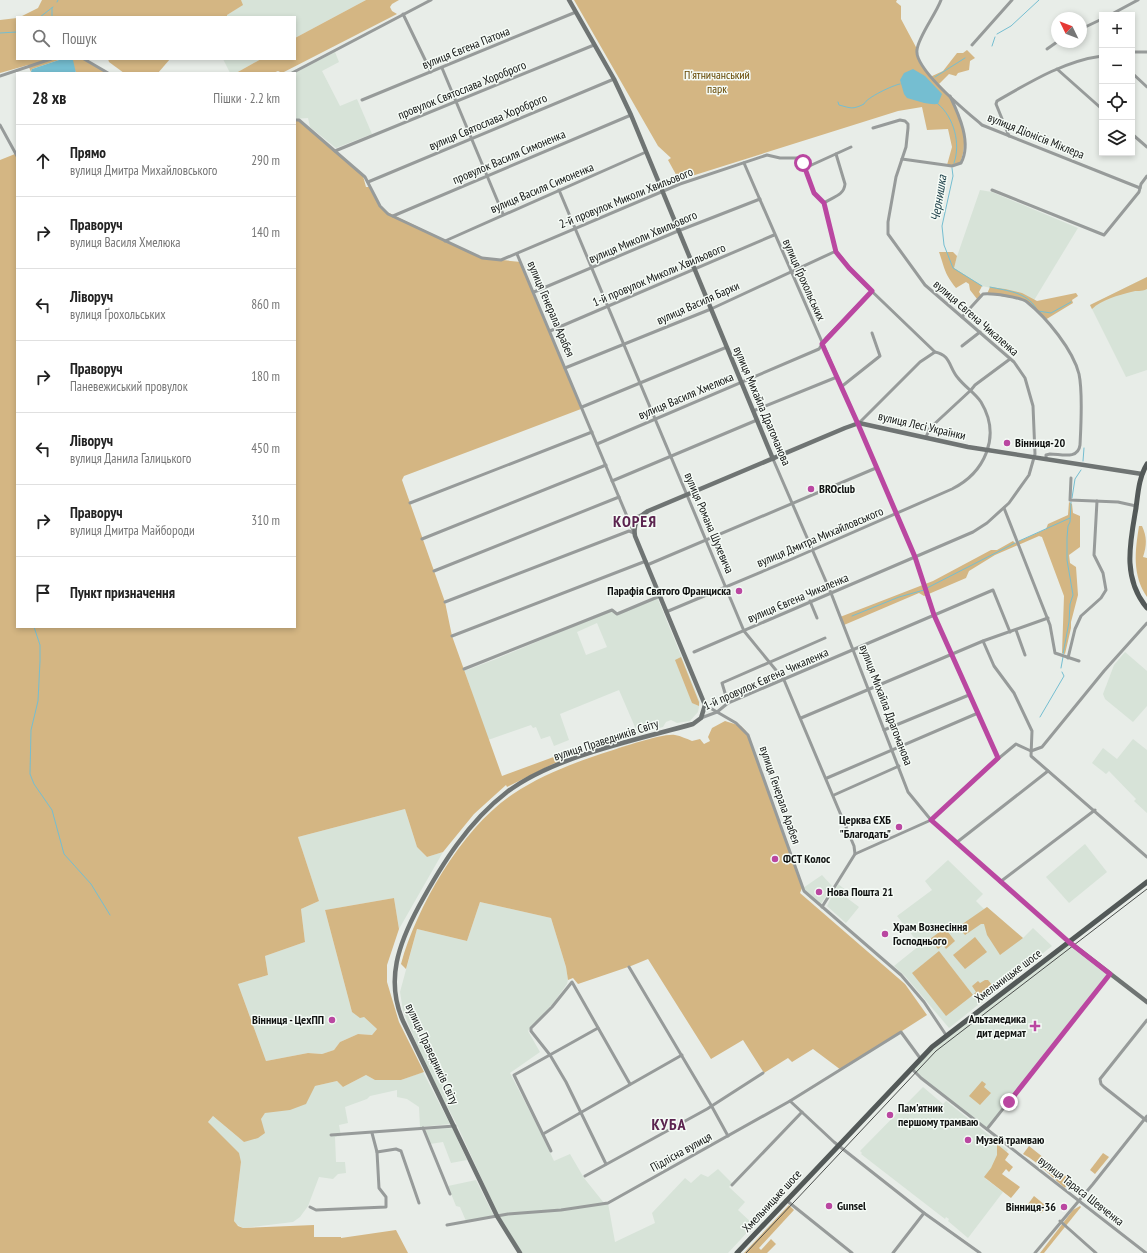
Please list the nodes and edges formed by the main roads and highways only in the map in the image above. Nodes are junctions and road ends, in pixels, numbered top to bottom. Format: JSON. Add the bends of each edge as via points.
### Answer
{"nodes":[{"id":1,"x":569,"y":0,"type":"edge"},
{"id":2,"x":773,"y":459,"type":"junction"},
{"id":3,"x":1147,"y":464,"type":"edge"},
{"id":4,"x":1142,"y":474,"type":"junction"},
{"id":5,"x":1147,"y":608,"type":"edge"},
{"id":6,"x":701,"y":718,"type":"joint"},
{"id":7,"x":1147,"y":882,"type":"edge"},
{"id":8,"x":1069,"y":942,"type":"junction"},
{"id":9,"x":1147,"y":1002,"type":"edge"},
{"id":10,"x":520,"y":1253,"type":"edge"},
{"id":11,"x":737,"y":1253,"type":"edge"}],
"edges":[{"from":1,"to":2,"type":"main road","name":"вулиця Михайла Драгоманова","via":[[614,79],[631,115]]},
{"from":2,"to":4,"type":"main road","name":"вулиця Лесі Українки","via":[[858,424],[869,424],[988,450]]},
{"from":2,"to":6,"type":"main road","name":"вулиця Лесі Українки","via":[[648,512],[636,521],[634,534],[705,705]]},
{"from":3,"to":4,"type":"main road"},
{"from":4,"to":5,"type":"main road","via":[[1129,563],[1136,590]]},
{"from":6,"to":10,"type":"main road","name":"вулиця Праведників Світу","via":[[693,724],[624,742],[569,761],[509,791],[471,826],[456,845],[429,887],[406,932],[393,982],[400,1013],[423,1066],[455,1126],[497,1216]]},
{"from":7,"to":8,"type":"main road","name":"Хмельницьке шосе"},
{"from":8,"to":9,"type":"main road"},
{"from":8,"to":11,"type":"main road","name":"Хмельницьке шосе","via":[[946,1035],[920,1058]]}]}
